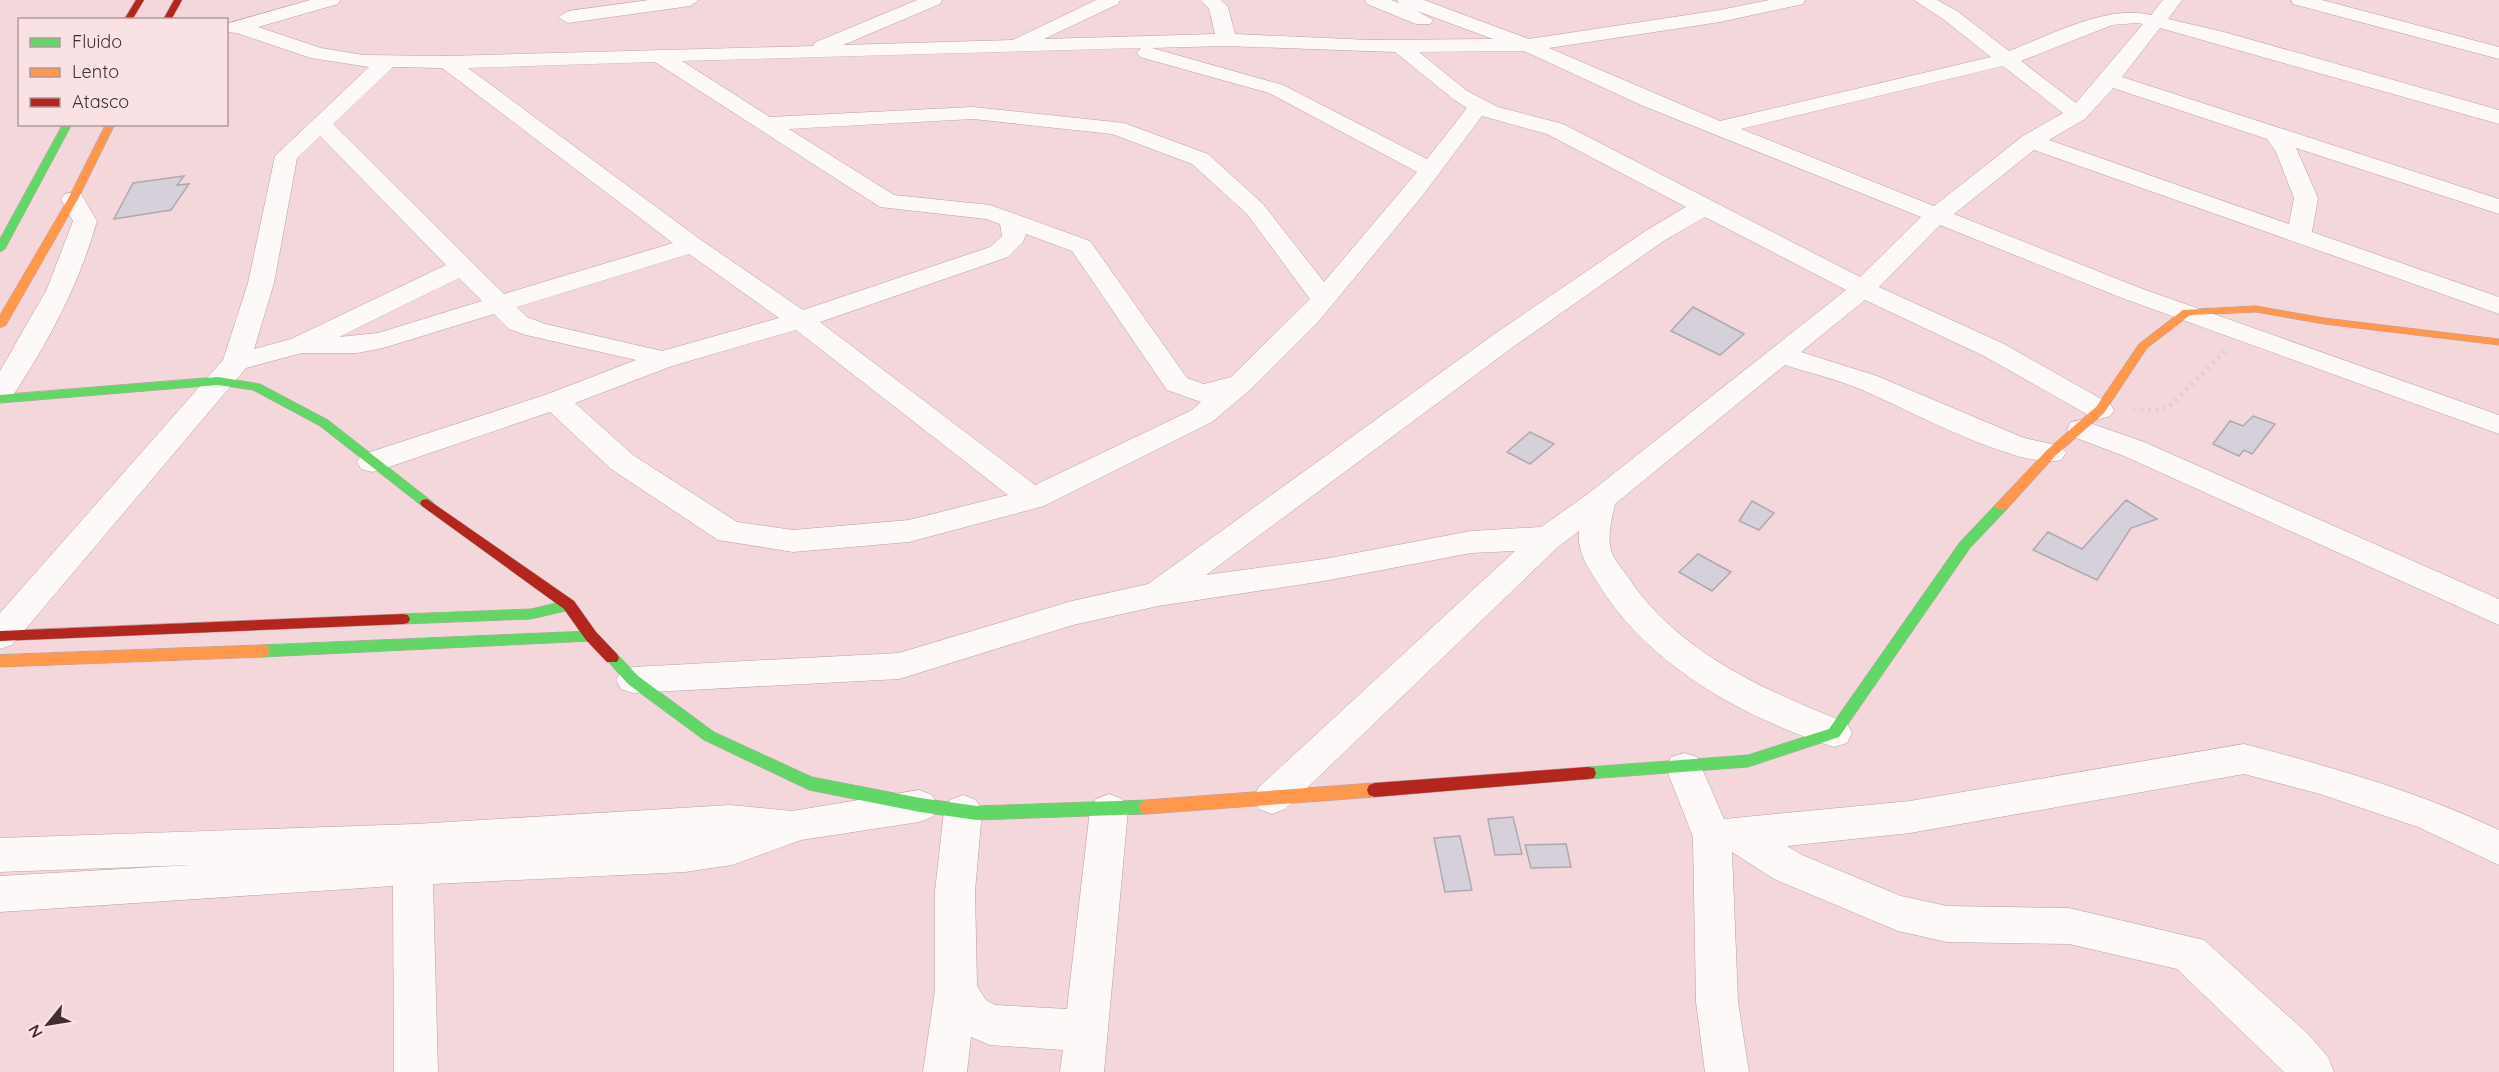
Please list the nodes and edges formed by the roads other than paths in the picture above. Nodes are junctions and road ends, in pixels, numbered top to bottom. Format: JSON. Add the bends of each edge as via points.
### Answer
{"nodes":[{"id":1,"x":140,"y":0,"type":"edge"},
{"id":2,"x":178,"y":0,"type":"edge"},
{"id":3,"x":331,"y":0,"type":"edge"},
{"id":4,"x":690,"y":0,"type":"edge"},
{"id":5,"x":933,"y":0,"type":"edge"},
{"id":6,"x":1111,"y":0,"type":"edge"},
{"id":7,"x":1210,"y":0,"type":"edge"},
{"id":8,"x":1374,"y":0,"type":"edge"},
{"id":9,"x":1406,"y":0,"type":"edge"},
{"id":10,"x":1685,"y":0,"type":"edge"},
{"id":11,"x":1796,"y":0,"type":"edge"},
{"id":12,"x":1923,"y":0,"type":"edge"},
{"id":13,"x":2173,"y":0,"type":"edge"},
{"id":14,"x":2300,"y":0,"type":"edge"},
{"id":15,"x":568,"y":8,"type":"edge"},
{"id":16,"x":1720,"y":16,"type":"junction"},
{"id":17,"x":129,"y":18,"type":"edge"},
{"id":18,"x":168,"y":18,"type":"edge"},
{"id":19,"x":2154,"y":21,"type":"junction"},
{"id":20,"x":232,"y":28,"type":"edge"},
{"id":21,"x":1226,"y":40,"type":"junction"},
{"id":22,"x":1093,"y":45,"type":"junction"},
{"id":23,"x":1527,"y":45,"type":"junction"},
{"id":24,"x":1488,"y":46,"type":"junction"},
{"id":25,"x":1401,"y":47,"type":"junction"},
{"id":26,"x":1008,"y":48,"type":"junction"},
{"id":27,"x":807,"y":52,"type":"junction"},
{"id":28,"x":2499,"y":53,"type":"edge"},
{"id":29,"x":659,"y":56,"type":"junction"},
{"id":30,"x":571,"y":59,"type":"junction"},
{"id":31,"x":2007,"y":59,"type":"junction"},
{"id":32,"x":388,"y":61,"type":"junction"},
{"id":33,"x":447,"y":62,"type":"junction"},
{"id":34,"x":2109,"y":80,"type":"junction"},
{"id":35,"x":1479,"y":106,"type":"junction"},
{"id":36,"x":2077,"y":114,"type":"junction"},
{"id":37,"x":2499,"y":117,"type":"edge"},
{"id":38,"x":320,"y":124,"type":"junction"},
{"id":39,"x":766,"y":124,"type":"junction"},
{"id":40,"x":67,"y":126,"type":"edge"},
{"id":41,"x":110,"y":126,"type":"edge"},
{"id":42,"x":1722,"y":127,"type":"junction"},
{"id":43,"x":2276,"y":134,"type":"junction"},
{"id":44,"x":2031,"y":141,"type":"junction"},
{"id":45,"x":1430,"y":171,"type":"junction"},
{"id":46,"x":73,"y":199,"type":"junction"},
{"id":47,"x":1704,"y":207,"type":"junction"},
{"id":48,"x":2499,"y":207,"type":"edge"},
{"id":49,"x":1937,"y":215,"type":"junction"},
{"id":50,"x":1012,"y":223,"type":"junction"},
{"id":51,"x":2300,"y":235,"type":"junction"},
{"id":52,"x":692,"y":245,"type":"junction"},
{"id":53,"x":0,"y":249,"type":"edge"},
{"id":54,"x":460,"y":267,"type":"junction"},
{"id":55,"x":1863,"y":289,"type":"junction"},
{"id":56,"x":1323,"y":299,"type":"junction"},
{"id":57,"x":500,"y":304,"type":"junction"},
{"id":58,"x":2499,"y":306,"type":"edge"},
{"id":59,"x":2187,"y":312,"type":"junction"},
{"id":60,"x":800,"y":320,"type":"junction"},
{"id":61,"x":0,"y":325,"type":"edge"},
{"id":62,"x":2499,"y":342,"type":"edge"},
{"id":63,"x":301,"y":345,"type":"junction"},
{"id":64,"x":1781,"y":355,"type":"junction"},
{"id":65,"x":662,"y":360,"type":"junction"},
{"id":66,"x":227,"y":372,"type":"junction"},
{"id":67,"x":1241,"y":383,"type":"junction"},
{"id":68,"x":0,"y":397,"type":"edge"},
{"id":69,"x":555,"y":401,"type":"junction"},
{"id":70,"x":2090,"y":419,"type":"junction"},
{"id":71,"x":2499,"y":424,"type":"edge"},
{"id":72,"x":2051,"y":453,"type":"junction"},
{"id":73,"x":372,"y":462,"type":"junction"},
{"id":74,"x":1033,"y":499,"type":"junction"},
{"id":75,"x":1600,"y":500,"type":"junction"},
{"id":76,"x":1548,"y":538,"type":"junction"},
{"id":77,"x":1158,"y":594,"type":"junction"},
{"id":78,"x":569,"y":605,"type":"junction"},
{"id":79,"x":2499,"y":613,"type":"edge"},
{"id":80,"x":0,"y":636,"type":"edge"},
{"id":81,"x":591,"y":636,"type":"junction"},
{"id":82,"x":0,"y":661,"type":"edge"},
{"id":83,"x":633,"y":680,"type":"junction"},
{"id":84,"x":1834,"y":733,"type":"junction"},
{"id":85,"x":1684,"y":768,"type":"junction"},
{"id":86,"x":1272,"y":798,"type":"junction"},
{"id":87,"x":920,"y":806,"type":"junction"},
{"id":88,"x":1109,"y":810,"type":"junction"},
{"id":89,"x":963,"y":811,"type":"junction"},
{"id":90,"x":800,"y":824,"type":"junction"},
{"id":91,"x":1724,"y":836,"type":"junction"},
{"id":92,"x":2499,"y":848,"type":"edge"},
{"id":93,"x":0,"y":855,"type":"edge"},
{"id":94,"x":413,"y":868,"type":"junction"},
{"id":95,"x":0,"y":894,"type":"edge"},
{"id":96,"x":956,"y":990,"type":"junction"},
{"id":97,"x":1085,"y":1031,"type":"junction"},
{"id":98,"x":416,"y":1072,"type":"edge"},
{"id":99,"x":945,"y":1072,"type":"edge"},
{"id":100,"x":1082,"y":1072,"type":"edge"},
{"id":101,"x":1727,"y":1072,"type":"edge"},
{"id":102,"x":2312,"y":1072,"type":"edge"}],
"edges":[{"from":1,"to":17,"type":"street"},
{"from":2,"to":18,"type":"street"},
{"from":3,"to":20,"type":"street"},
{"from":4,"to":15,"type":"street"},
{"from":5,"to":27,"type":"street"},
{"from":6,"to":26,"type":"street"},
{"from":7,"to":21,"type":"street","via":[[1218,8]]},
{"from":8,"to":24,"type":"street"},
{"from":9,"to":23,"type":"street"},
{"from":10,"to":16,"type":"street"},
{"from":11,"to":16,"type":"street"},
{"from":12,"to":31,"type":"street","via":[[1950,15]]},
{"from":13,"to":19,"type":"street"},
{"from":14,"to":28,"type":"street"},
{"from":15,"to":30,"type":"street"},
{"from":16,"to":23,"type":"street"},
{"from":19,"to":31,"type":"street","via":[[2137,17],[2109,20]]},
{"from":19,"to":34,"type":"street"},
{"from":19,"to":37,"type":"street"},
{"from":20,"to":32,"type":"street","via":[[318,54]]},
{"from":21,"to":22,"type":"street"},
{"from":21,"to":25,"type":"street"},
{"from":22,"to":26,"type":"street"},
{"from":22,"to":45,"type":"street","via":[[1156,55],[1276,89]]},
{"from":23,"to":24,"type":"street"},
{"from":23,"to":42,"type":"street","via":[[1649,100]]},
{"from":24,"to":25,"type":"street"},
{"from":25,"to":35,"type":"street"},
{"from":26,"to":27,"type":"street"},
{"from":27,"to":29,"type":"street"},
{"from":29,"to":30,"type":"street"},
{"from":29,"to":39,"type":"street"},
{"from":30,"to":33,"type":"street"},
{"from":31,"to":36,"type":"street"},
{"from":31,"to":42,"type":"street"},
{"from":32,"to":33,"type":"street"},
{"from":32,"to":38,"type":"street"},
{"from":33,"to":52,"type":"street"},
{"from":34,"to":36,"type":"street"},
{"from":34,"to":43,"type":"street"},
{"from":35,"to":45,"type":"street"},
{"from":35,"to":47,"type":"street","via":[[1555,129]]},
{"from":36,"to":44,"type":"street"},
{"from":38,"to":54,"type":"street"},
{"from":38,"to":66,"type":"street","via":[[286,156],[261,283]]},
{"from":39,"to":50,"type":"street","via":[[888,202],[990,212]]},
{"from":39,"to":56,"type":"street","via":[[972,113],[1116,128],[1200,159],[1255,209]]},
{"from":40,"to":53,"type":"street"},
{"from":41,"to":46,"type":"street"},
{"from":42,"to":49,"type":"street"},
{"from":43,"to":48,"type":"street"},
{"from":43,"to":51,"type":"street","via":[[2306,198]]},
{"from":44,"to":49,"type":"street"},
{"from":44,"to":51,"type":"street"},
{"from":45,"to":56,"type":"street"},
{"from":46,"to":61,"type":"street"},
{"from":46,"to":68,"type":"street","via":[[85,221],[77,250],[58,295]]},
{"from":47,"to":55,"type":"street"},
{"from":47,"to":77,"type":"street","via":[[1656,235],[1503,341]]},
{"from":49,"to":55,"type":"street"},
{"from":49,"to":59,"type":"street"},
{"from":50,"to":60,"type":"street","via":[[1014,237],[999,252]]},
{"from":50,"to":67,"type":"street","via":[[1081,246],[1177,384],[1202,393]]},
{"from":51,"to":58,"type":"street"},
{"from":52,"to":57,"type":"street"},
{"from":52,"to":60,"type":"street"},
{"from":54,"to":57,"type":"street"},
{"from":54,"to":63,"type":"street"},
{"from":55,"to":64,"type":"street"},
{"from":55,"to":70,"type":"street","via":[[1994,350]]},
{"from":56,"to":67,"type":"street"},
{"from":57,"to":63,"type":"street","via":[[383,340],[357,345]]},
{"from":57,"to":65,"type":"street","via":[[518,323],[546,334],[638,351]]},
{"from":59,"to":62,"type":"street","via":[[2256,309]]},
{"from":59,"to":70,"type":"street","via":[[2143,346]]},
{"from":59,"to":71,"type":"street"},
{"from":60,"to":65,"type":"street"},
{"from":60,"to":74,"type":"street"},
{"from":63,"to":66,"type":"street"},
{"from":64,"to":72,"type":"street","via":[[1868,382],[2017,446]]},
{"from":64,"to":75,"type":"street"},
{"from":65,"to":69,"type":"street"},
{"from":66,"to":68,"type":"street"},
{"from":66,"to":73,"type":"street","via":[[324,423]]},
{"from":66,"to":80,"type":"street"},
{"from":67,"to":74,"type":"street","via":[[1202,416]]},
{"from":69,"to":73,"type":"street"},
{"from":69,"to":74,"type":"street","via":[[622,462],[729,532],[793,541],[909,531]]},
{"from":70,"to":72,"type":"street"},
{"from":70,"to":79,"type":"street","via":[[2134,449]]},
{"from":72,"to":84,"type":"street","via":[[1965,545]]},
{"from":73,"to":78,"type":"street"},
{"from":75,"to":76,"type":"street"},
{"from":75,"to":84,"type":"street","via":[[1595,549],[1620,597],[1670,646],[1781,712]]},
{"from":76,"to":77,"type":"street","via":[[1471,542],[1324,570]]},
{"from":76,"to":86,"type":"street"},
{"from":77,"to":83,"type":"street","via":[[1072,613],[899,666]]},
{"from":78,"to":80,"type":"street","via":[[531,614]]},
{"from":78,"to":81,"type":"street"},
{"from":81,"to":82,"type":"street"},
{"from":81,"to":83,"type":"street"},
{"from":83,"to":87,"type":"street","via":[[710,736],[809,783]]},
{"from":84,"to":85,"type":"street","via":[[1748,761]]},
{"from":85,"to":86,"type":"street"},
{"from":85,"to":91,"type":"street"},
{"from":86,"to":88,"type":"street"},
{"from":87,"to":89,"type":"street"},
{"from":87,"to":90,"type":"street"},
{"from":88,"to":89,"type":"street"},
{"from":88,"to":97,"type":"street"},
{"from":89,"to":96,"type":"street","via":[[955,891]]},
{"from":90,"to":93,"type":"street","via":[[730,820],[415,840]]},
{"from":90,"to":94,"type":"street","via":[[732,848],[685,855]]},
{"from":91,"to":92,"type":"street","via":[[1910,817],[2244,759],[2430,815]]},
{"from":91,"to":101,"type":"street","via":[[1717,1002]]},
{"from":91,"to":102,"type":"street","via":[[1898,913],[1947,924],[2069,926],[2189,953],[2293,1049]]},
{"from":94,"to":95,"type":"street"},
{"from":94,"to":98,"type":"street"},
{"from":96,"to":97,"type":"street","via":[[971,1014],[990,1025]]},
{"from":96,"to":99,"type":"street"},
{"from":97,"to":100,"type":"street"}]}
